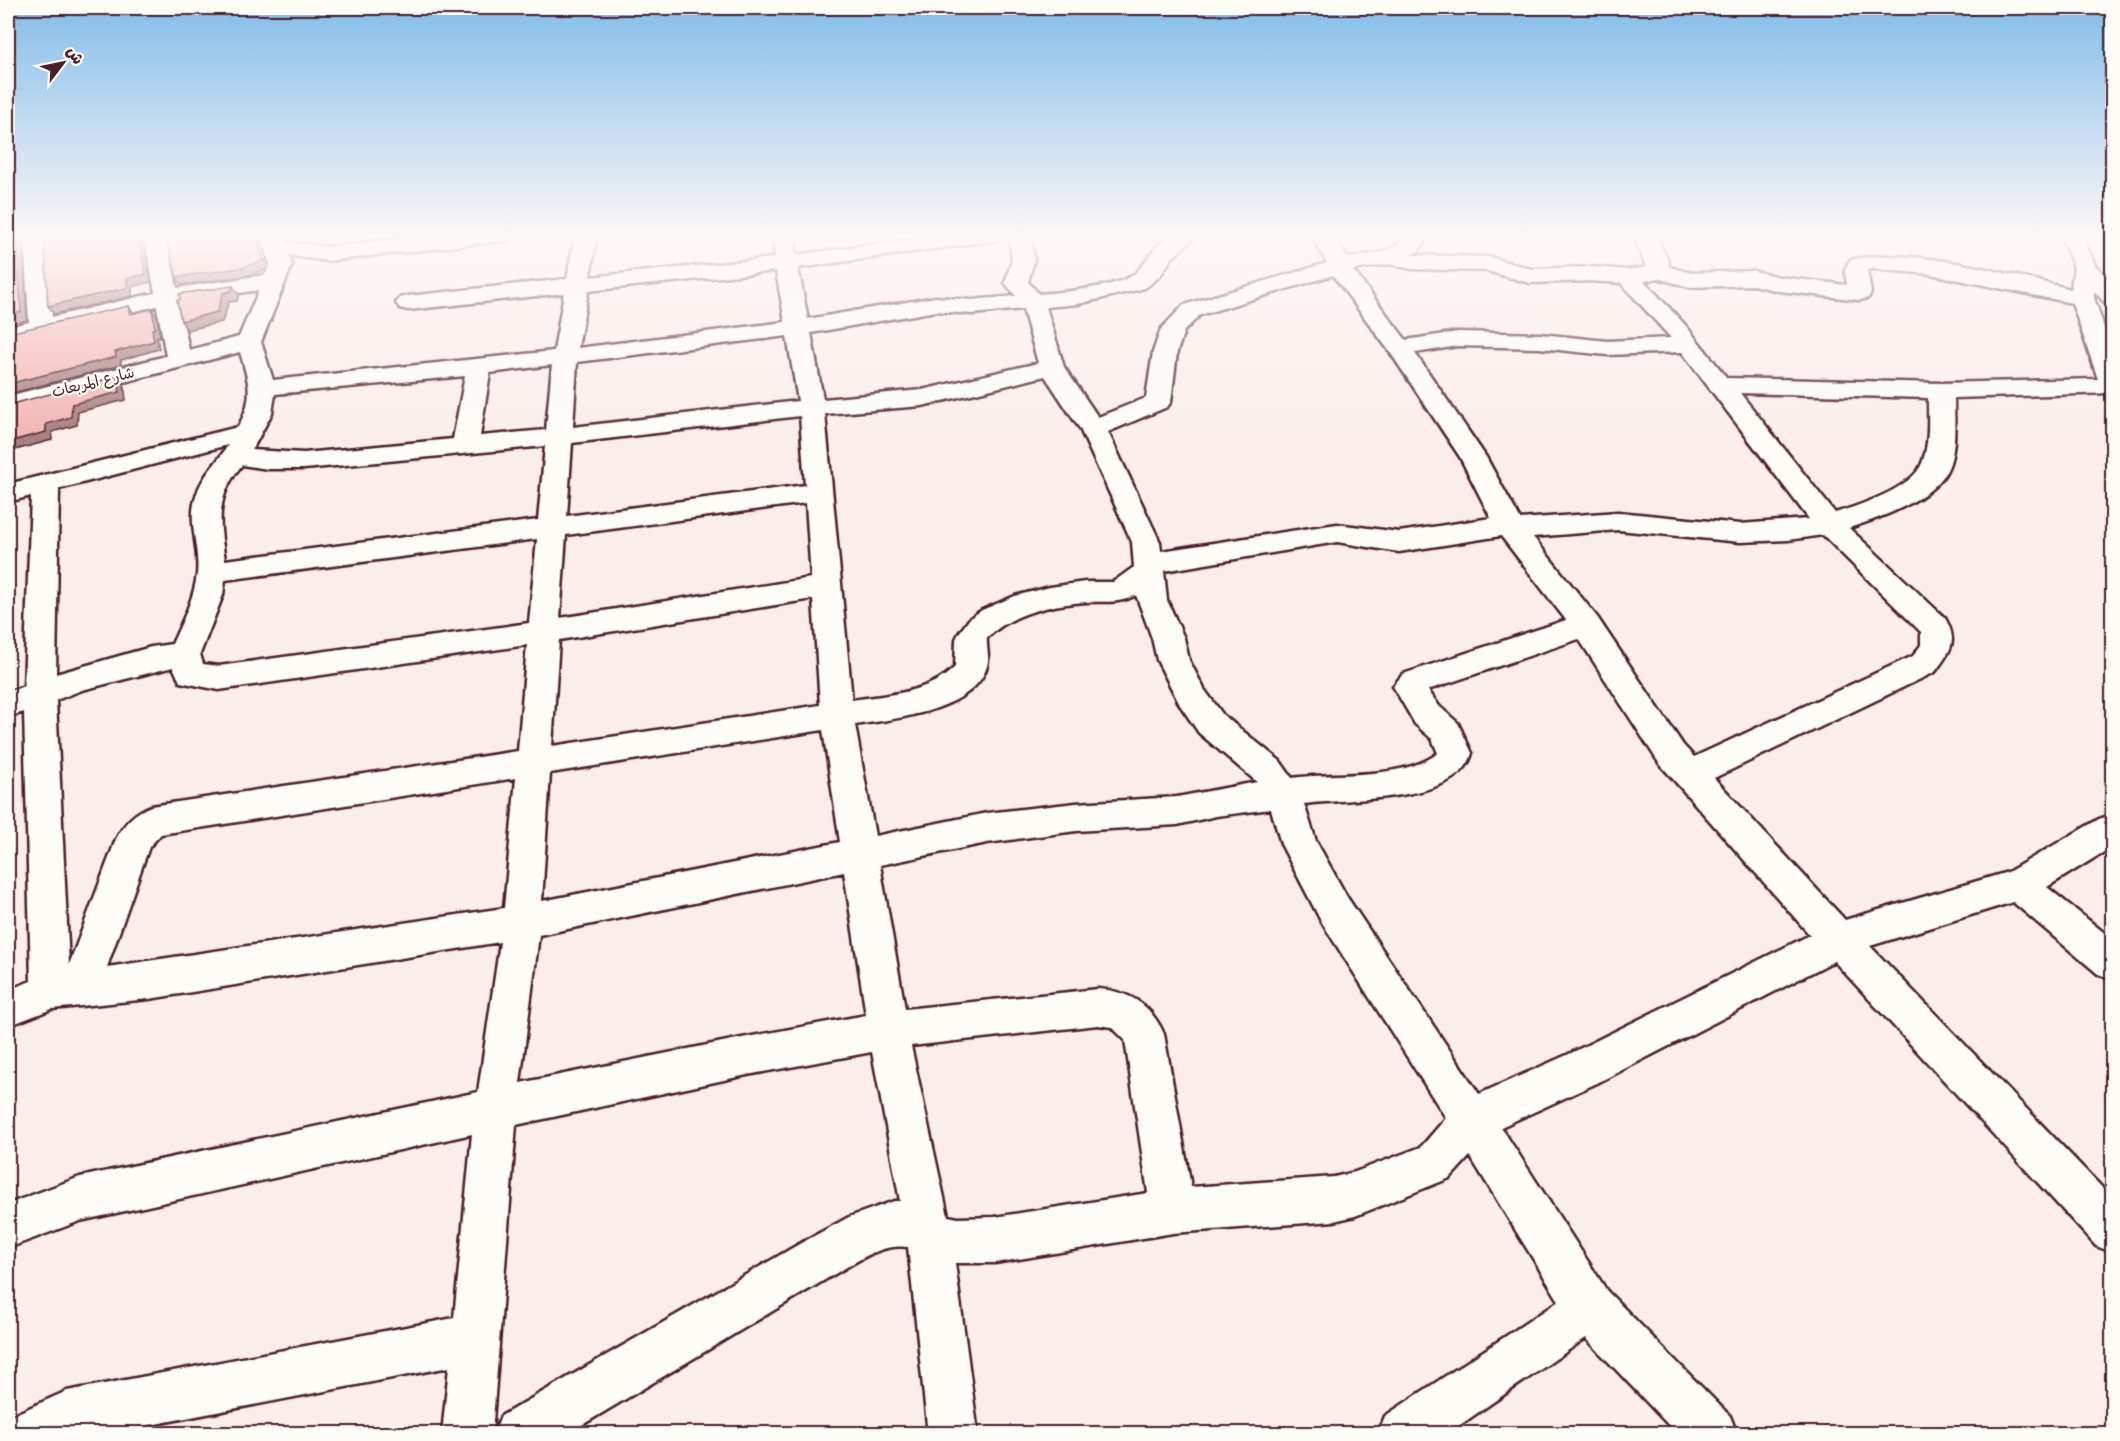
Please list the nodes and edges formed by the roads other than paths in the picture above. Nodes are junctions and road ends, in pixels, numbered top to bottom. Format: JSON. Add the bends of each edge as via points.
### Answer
{"nodes":[{"id":1,"x":40,"y":302,"type":"edge"},
{"id":2,"x":143,"y":302,"type":"edge"},
{"id":3,"x":166,"y":302,"type":"edge"},
{"id":4,"x":265,"y":302,"type":"edge"},
{"id":5,"x":415,"y":302,"type":"edge"},
{"id":6,"x":573,"y":302,"type":"edge"},
{"id":7,"x":793,"y":302,"type":"edge"},
{"id":8,"x":1013,"y":302,"type":"edge"},
{"id":9,"x":1033,"y":302,"type":"edge"},
{"id":10,"x":1218,"y":302,"type":"edge"},
{"id":11,"x":1364,"y":302,"type":"edge"},
{"id":12,"x":1650,"y":302,"type":"edge"},
{"id":13,"x":2083,"y":302,"type":"edge"},
{"id":14,"x":408,"y":303,"type":"dead end"},
{"id":15,"x":42,"y":327,"type":"junction"},
{"id":16,"x":798,"y":328,"type":"junction"},
{"id":17,"x":8,"y":334,"type":"edge"},
{"id":18,"x":249,"y":342,"type":"junction"},
{"id":19,"x":1688,"y":345,"type":"junction"},
{"id":20,"x":1400,"y":348,"type":"junction"},
{"id":21,"x":565,"y":355,"type":"junction"},
{"id":22,"x":179,"y":360,"type":"junction"},
{"id":23,"x":479,"y":367,"type":"junction"},
{"id":24,"x":1052,"y":367,"type":"junction"},
{"id":25,"x":1721,"y":385,"type":"junction"},
{"id":26,"x":2112,"y":385,"type":"edge"},
{"id":27,"x":263,"y":388,"type":"junction"},
{"id":28,"x":1941,"y":391,"type":"junction"},
{"id":29,"x":8,"y":404,"type":"edge"},
{"id":30,"x":812,"y":407,"type":"junction"},
{"id":31,"x":1093,"y":429,"type":"junction"},
{"id":32,"x":249,"y":432,"type":"junction"},
{"id":33,"x":558,"y":437,"type":"junction"},
{"id":34,"x":465,"y":446,"type":"junction"},
{"id":35,"x":236,"y":456,"type":"junction"},
{"id":36,"x":45,"y":484,"type":"junction"},
{"id":37,"x":820,"y":492,"type":"junction"},
{"id":38,"x":8,"y":493,"type":"edge"},
{"id":39,"x":1829,"y":525,"type":"junction"},
{"id":40,"x":1510,"y":526,"type":"junction"},
{"id":41,"x":550,"y":529,"type":"junction"},
{"id":42,"x":1148,"y":568,"type":"junction"},
{"id":43,"x":212,"y":572,"type":"junction"},
{"id":44,"x":828,"y":586,"type":"junction"},
{"id":45,"x":1586,"y":625,"type":"junction"},
{"id":46,"x":542,"y":632,"type":"junction"},
{"id":47,"x":184,"y":654,"type":"junction"},
{"id":48,"x":24,"y":699,"type":"edge"},
{"id":49,"x":837,"y":715,"type":"junction"},
{"id":50,"x":533,"y":763,"type":"junction"},
{"id":51,"x":1689,"y":774,"type":"junction"},
{"id":52,"x":1283,"y":792,"type":"junction"},
{"id":53,"x":2112,"y":829,"type":"edge"},
{"id":54,"x":861,"y":852,"type":"junction"},
{"id":55,"x":2018,"y":885,"type":"junction"},
{"id":56,"x":522,"y":922,"type":"junction"},
{"id":57,"x":1839,"y":939,"type":"junction"},
{"id":58,"x":2112,"y":962,"type":"edge"},
{"id":59,"x":66,"y":990,"type":"junction"},
{"id":60,"x":8,"y":1008,"type":"edge"},
{"id":61,"x":890,"y":1030,"type":"junction"},
{"id":62,"x":496,"y":1110,"type":"junction"},
{"id":63,"x":1471,"y":1119,"type":"junction"},
{"id":64,"x":1173,"y":1211,"type":"junction"},
{"id":65,"x":2109,"y":1214,"type":"edge"},
{"id":66,"x":8,"y":1226,"type":"edge"},
{"id":67,"x":929,"y":1234,"type":"junction"},
{"id":68,"x":1590,"y":1308,"type":"junction"},
{"id":69,"x":475,"y":1338,"type":"junction"},
{"id":70,"x":30,"y":1434,"type":"edge"},
{"id":71,"x":467,"y":1434,"type":"edge"},
{"id":72,"x":519,"y":1434,"type":"edge"},
{"id":73,"x":953,"y":1434,"type":"edge"},
{"id":74,"x":1402,"y":1434,"type":"edge"},
{"id":75,"x":1712,"y":1434,"type":"edge"}],
"edges":[{"from":1,"to":15,"type":"street"},
{"from":2,"to":15,"type":"street"},
{"from":3,"to":22,"type":"street"},
{"from":4,"to":18,"type":"street"},
{"from":5,"to":14,"type":"street"},
{"from":6,"to":21,"type":"street"},
{"from":7,"to":16,"type":"street"},
{"from":8,"to":16,"type":"street","via":[[972,307],[936,304]]},
{"from":9,"to":24,"type":"street"},
{"from":10,"to":31,"type":"street","via":[[1192,310],[1173,329],[1165,352],[1158,402]]},
{"from":11,"to":20,"type":"street"},
{"from":12,"to":19,"type":"street"},
{"from":13,"to":26,"type":"street"},
{"from":15,"to":17,"type":"street"},
{"from":16,"to":21,"type":"street"},
{"from":16,"to":30,"type":"street"},
{"from":18,"to":22,"type":"street","name":"شارع المربعات"},
{"from":18,"to":27,"type":"street"},
{"from":19,"to":20,"type":"street","via":[[1607,348],[1458,339]]},
{"from":19,"to":25,"type":"street"},
{"from":20,"to":40,"type":"street","via":[[1473,457]]},
{"from":21,"to":23,"type":"street"},
{"from":21,"to":33,"type":"street"},
{"from":22,"to":29,"type":"street","name":"شارع المربعات"},
{"from":23,"to":27,"type":"street"},
{"from":23,"to":34,"type":"street"},
{"from":24,"to":30,"type":"street","via":[[922,398]]},
{"from":24,"to":31,"type":"street"},
{"from":25,"to":28,"type":"street"},
{"from":25,"to":39,"type":"street"},
{"from":26,"to":28,"type":"street"},
{"from":27,"to":32,"type":"street","via":[[259,413]]},
{"from":28,"to":39,"type":"street","via":[[1941,436],[1935,468],[1913,489],[1884,507]]},
{"from":30,"to":33,"type":"street"},
{"from":30,"to":37,"type":"street"},
{"from":31,"to":42,"type":"street","via":[[1146,542]]},
{"from":32,"to":35,"type":"street"},
{"from":32,"to":36,"type":"street"},
{"from":33,"to":34,"type":"street"},
{"from":33,"to":41,"type":"street"},
{"from":34,"to":35,"type":"street","via":[[304,461]]},
{"from":35,"to":43,"type":"street","via":[[216,478],[208,496],[205,520]]},
{"from":36,"to":38,"type":"street"},
{"from":36,"to":48,"type":"street"},
{"from":37,"to":41,"type":"street"},
{"from":37,"to":44,"type":"street"},
{"from":39,"to":40,"type":"street","via":[[1740,533],[1618,520]]},
{"from":39,"to":51,"type":"street","via":[[1934,626],[1938,645],[1924,664]]},
{"from":40,"to":42,"type":"street","via":[[1399,542],[1337,533]]},
{"from":40,"to":45,"type":"street"},
{"from":41,"to":43,"type":"street"},
{"from":41,"to":46,"type":"street"},
{"from":42,"to":49,"type":"street","via":[[1117,592],[1065,595],[993,617],[975,630],[970,640],[972,661],[967,674],[955,685],[925,697]]},
{"from":42,"to":52,"type":"street","via":[[1152,600],[1173,660],[1191,696],[1211,724],[1268,771]]},
{"from":43,"to":47,"type":"street","via":[[208,595]]},
{"from":44,"to":46,"type":"street"},
{"from":44,"to":49,"type":"street"},
{"from":45,"to":51,"type":"street","via":[[1671,754]]},
{"from":45,"to":52,"type":"street","via":[[1409,686],[1427,716],[1441,725],[1452,741],[1453,761],[1441,769],[1401,783]]},
{"from":46,"to":47,"type":"street","via":[[219,678],[191,674]]},
{"from":46,"to":50,"type":"street"},
{"from":47,"to":48,"type":"street","via":[[74,680]]},
{"from":48,"to":59,"type":"street"},
{"from":49,"to":50,"type":"street"},
{"from":49,"to":54,"type":"street"},
{"from":50,"to":56,"type":"street"},
{"from":50,"to":59,"type":"street","via":[[151,821],[134,839]]},
{"from":51,"to":57,"type":"street"},
{"from":52,"to":54,"type":"street","via":[[1177,812],[1022,823]]},
{"from":52,"to":63,"type":"street","via":[[1299,844],[1334,909]]},
{"from":53,"to":55,"type":"street"},
{"from":54,"to":56,"type":"street"},
{"from":54,"to":61,"type":"street"},
{"from":55,"to":57,"type":"street"},
{"from":55,"to":58,"type":"street"},
{"from":56,"to":59,"type":"street","via":[[149,981]]},
{"from":56,"to":62,"type":"street"},
{"from":57,"to":63,"type":"street","via":[[1582,1069]]},
{"from":57,"to":65,"type":"street"},
{"from":59,"to":60,"type":"street"},
{"from":61,"to":62,"type":"street"},
{"from":61,"to":64,"type":"street","via":[[1074,1008],[1125,1011],[1144,1034]]},
{"from":61,"to":67,"type":"street"},
{"from":62,"to":66,"type":"street","via":[[80,1199]]},
{"from":62,"to":69,"type":"street"},
{"from":63,"to":64,"type":"street","via":[[1435,1163],[1355,1194],[1314,1201]]},
{"from":63,"to":68,"type":"street"},
{"from":64,"to":67,"type":"street","via":[[995,1240],[958,1241]]},
{"from":67,"to":72,"type":"street","via":[[915,1226],[894,1222],[865,1233]]},
{"from":67,"to":73,"type":"street"},
{"from":68,"to":74,"type":"street"},
{"from":68,"to":75,"type":"street"},
{"from":69,"to":70,"type":"street","via":[[67,1416]]},
{"from":69,"to":71,"type":"street"}]}
